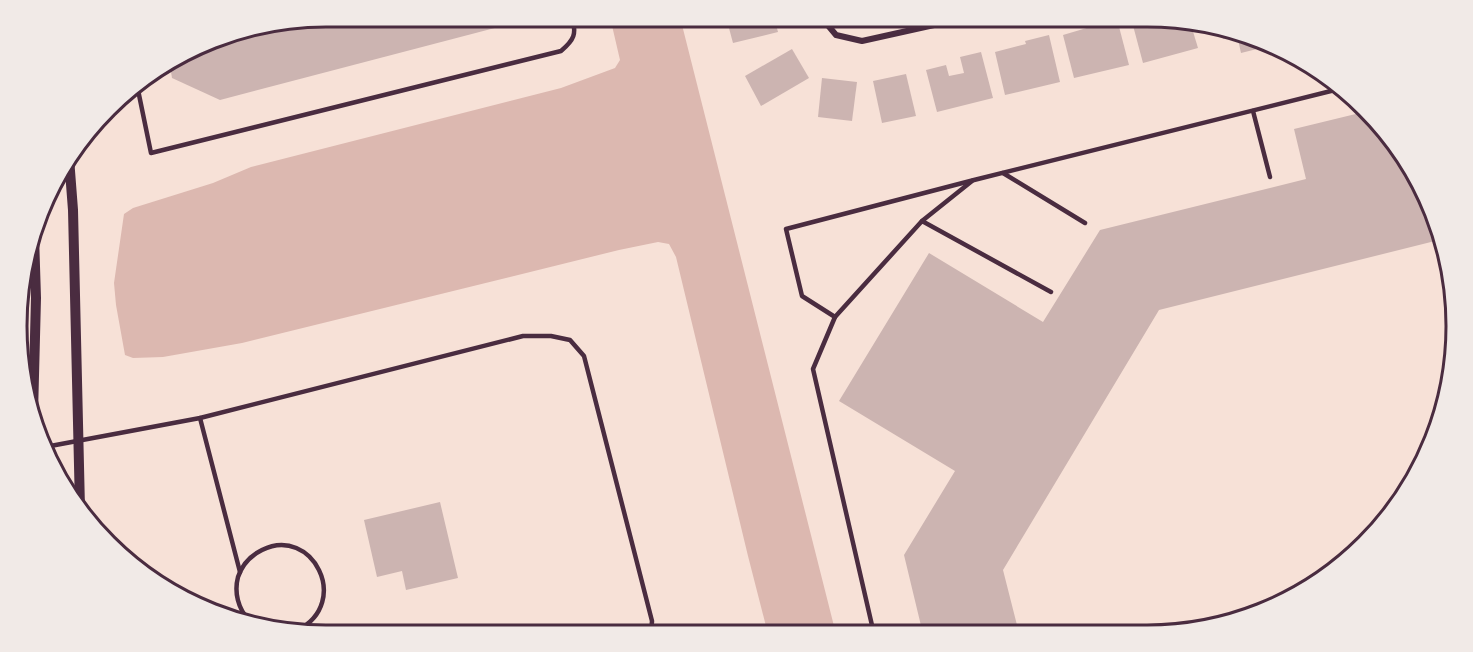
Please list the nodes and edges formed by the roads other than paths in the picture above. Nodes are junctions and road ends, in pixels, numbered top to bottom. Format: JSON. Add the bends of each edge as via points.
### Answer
{"nodes":[{"id":1,"x":575,"y":27,"type":"edge"},
{"id":2,"x":830,"y":27,"type":"edge"},
{"id":3,"x":922,"y":27,"type":"edge"},
{"id":4,"x":1331,"y":91,"type":"edge"},
{"id":5,"x":139,"y":93,"type":"edge"},
{"id":6,"x":1253,"y":111,"type":"junction"},
{"id":7,"x":70,"y":171,"type":"edge"},
{"id":8,"x":1004,"y":173,"type":"junction"},
{"id":9,"x":1270,"y":177,"type":"dead end"},
{"id":10,"x":974,"y":180,"type":"junction"},
{"id":11,"x":922,"y":221,"type":"junction"},
{"id":12,"x":1085,"y":223,"type":"dead end"},
{"id":13,"x":35,"y":260,"type":"edge"},
{"id":14,"x":1051,"y":292,"type":"dead end"},
{"id":15,"x":835,"y":317,"type":"junction"},
{"id":16,"x":34,"y":387,"type":"edge"},
{"id":17,"x":200,"y":418,"type":"junction"},
{"id":18,"x":80,"y":439,"type":"junction"},
{"id":19,"x":52,"y":445,"type":"edge"},
{"id":20,"x":80,"y":496,"type":"edge"},
{"id":21,"x":240,"y":572,"type":"junction"},
{"id":22,"x":245,"y":614,"type":"edge"},
{"id":23,"x":308,"y":624,"type":"edge"},
{"id":24,"x":652,"y":625,"type":"edge"},
{"id":25,"x":872,"y":625,"type":"edge"}],
"edges":[{"from":1,"to":5,"type":"lane","via":[[572,41],[561,51],[151,153]]},
{"from":2,"to":3,"type":"street","via":[[836,35],[862,41]]},
{"from":4,"to":6,"type":"lane"},
{"from":6,"to":8,"type":"lane"},
{"from":6,"to":9,"type":"lane"},
{"from":7,"to":18,"type":"street"},
{"from":8,"to":10,"type":"lane"},
{"from":8,"to":12,"type":"lane"},
{"from":10,"to":11,"type":"lane"},
{"from":10,"to":15,"type":"lane","via":[[786,229],[802,296]]},
{"from":11,"to":14,"type":"lane"},
{"from":11,"to":15,"type":"lane"},
{"from":13,"to":16,"type":"street"},
{"from":15,"to":25,"type":"lane","via":[[813,369]]},
{"from":17,"to":18,"type":"lane"},
{"from":17,"to":21,"type":"lane"},
{"from":17,"to":24,"type":"lane","via":[[523,336],[570,340],[584,356]]},
{"from":18,"to":19,"type":"lane"},
{"from":18,"to":20,"type":"street"},
{"from":21,"to":22,"type":"lane","via":[[236,594]]},
{"from":21,"to":23,"type":"lane","via":[[255,554],[276,546],[309,556],[322,574],[324,597]]}]}
